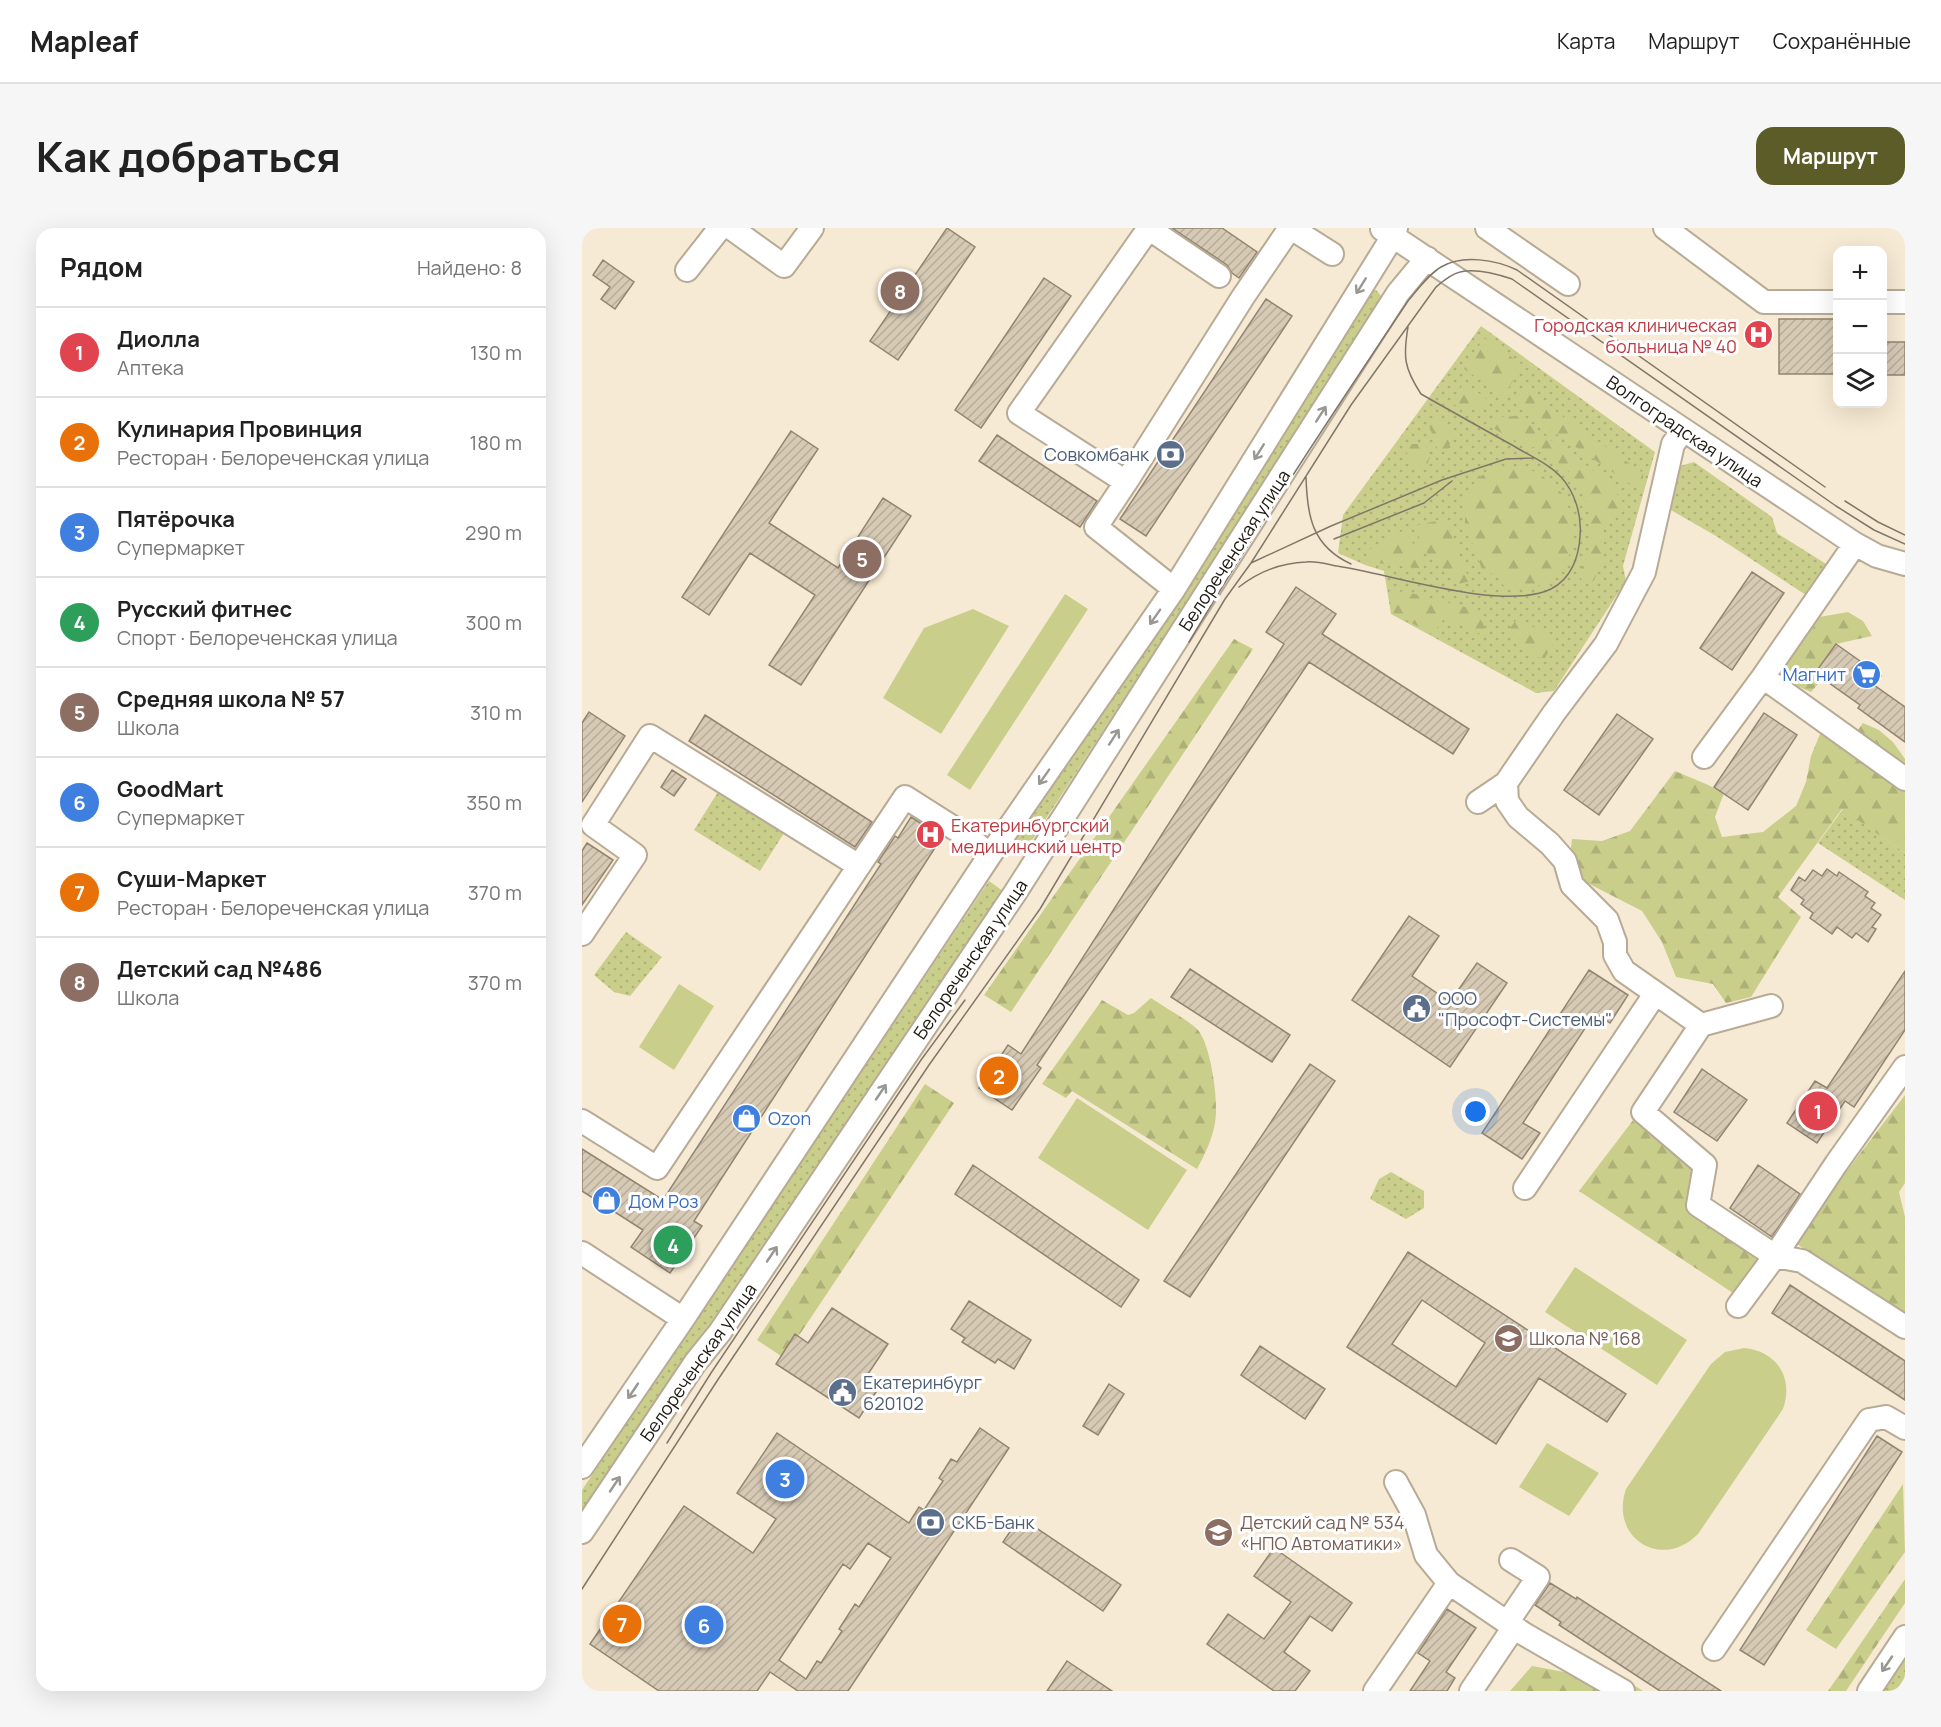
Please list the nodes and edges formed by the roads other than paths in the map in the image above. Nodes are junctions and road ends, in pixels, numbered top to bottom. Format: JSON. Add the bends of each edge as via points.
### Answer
{"nodes":[{"id":1,"x":720,"y":228,"type":"edge"},
{"id":2,"x":731,"y":228,"type":"edge"},
{"id":3,"x":812,"y":228,"type":"edge"},
{"id":4,"x":1148,"y":228,"type":"edge"},
{"id":5,"x":1291,"y":228,"type":"edge"},
{"id":6,"x":1487,"y":228,"type":"edge"},
{"id":7,"x":1665,"y":228,"type":"edge"},
{"id":8,"x":1390,"y":231,"type":"edge"},
{"id":9,"x":1332,"y":254,"type":"dead end"},
{"id":10,"x":1427,"y":258,"type":"junction"},
{"id":11,"x":687,"y":270,"type":"dead end"},
{"id":12,"x":1218,"y":276,"type":"dead end"},
{"id":13,"x":1568,"y":284,"type":"dead end"},
{"id":14,"x":1833,"y":302,"type":"edge"},
{"id":15,"x":1887,"y":302,"type":"edge"},
{"id":16,"x":1905,"y":302,"type":"edge"},
{"id":17,"x":1683,"y":431,"type":"junction"},
{"id":18,"x":1126,"y":482,"type":"junction"},
{"id":19,"x":1855,"y":544,"type":"junction"},
{"id":20,"x":1876,"y":556,"type":"junction"},
{"id":21,"x":1905,"y":564,"type":"edge"},
{"id":22,"x":1905,"y":579,"type":"edge"},
{"id":23,"x":1174,"y":590,"type":"junction"},
{"id":24,"x":1763,"y":677,"type":"junction"},
{"id":25,"x":1704,"y":757,"type":"dead end"},
{"id":26,"x":1905,"y":779,"type":"edge"},
{"id":27,"x":1506,"y":783,"type":"junction"},
{"id":28,"x":1478,"y":802,"type":"dead end"},
{"id":29,"x":990,"y":855,"type":"junction"},
{"id":30,"x":860,"y":866,"type":"junction"},
{"id":31,"x":582,"y":934,"type":"edge"},
{"id":32,"x":1655,"y":994,"type":"junction"},
{"id":33,"x":1771,"y":1006,"type":"dead end"},
{"id":34,"x":1701,"y":1025,"type":"junction"},
{"id":35,"x":1905,"y":1067,"type":"edge"},
{"id":36,"x":582,"y":1121,"type":"edge"},
{"id":37,"x":1525,"y":1188,"type":"dead end"},
{"id":38,"x":582,"y":1253,"type":"edge"},
{"id":39,"x":1775,"y":1256,"type":"junction"},
{"id":40,"x":1738,"y":1306,"type":"dead end"},
{"id":41,"x":683,"y":1319,"type":"junction"},
{"id":42,"x":1905,"y":1327,"type":"edge"},
{"id":43,"x":1905,"y":1428,"type":"edge"},
{"id":44,"x":582,"y":1467,"type":"edge"},
{"id":45,"x":1396,"y":1482,"type":"dead end"},
{"id":46,"x":582,"y":1532,"type":"edge"},
{"id":47,"x":1511,"y":1560,"type":"dead end"},
{"id":48,"x":1449,"y":1583,"type":"junction"},
{"id":49,"x":1510,"y":1625,"type":"junction"},
{"id":50,"x":1905,"y":1637,"type":"edge"},
{"id":51,"x":1714,"y":1649,"type":"dead end"},
{"id":52,"x":1375,"y":1691,"type":"edge"},
{"id":53,"x":1471,"y":1691,"type":"edge"},
{"id":54,"x":1623,"y":1691,"type":"edge"},
{"id":55,"x":1869,"y":1691,"type":"edge"}],
"edges":[{"from":1,"to":11,"type":"street"},
{"from":2,"to":3,"type":"street","via":[[784,266]]},
{"from":4,"to":12,"type":"street"},
{"from":4,"to":18,"type":"street","via":[[1019,413]]},
{"from":5,"to":9,"type":"street"},
{"from":5,"to":18,"type":"street"},
{"from":6,"to":13,"type":"street"},
{"from":7,"to":14,"type":"street","via":[[1764,302]]},
{"from":8,"to":10,"type":"street","name":"Волгоградская улица"},
{"from":8,"to":23,"type":"street","name":"Белореченская улица","one_way":true},
{"from":10,"to":17,"type":"street","name":"Волгоградская улица"},
{"from":46,"to":10,"type":"street","name":"Белореченская улица","one_way":true,"via":[[1008,902],[1398,293]]},
{"from":15,"to":16,"type":"street"},
{"from":17,"to":19,"type":"street","name":"Волгоградская улица"},
{"from":17,"to":27,"type":"street","via":[[1673,444],[1644,573],[1606,644]]},
{"from":18,"to":23,"type":"street","via":[[1096,527]]},
{"from":19,"to":20,"type":"street","name":"Волгоградская улица"},
{"from":19,"to":24,"type":"street"},
{"from":20,"to":21,"type":"street","name":"Волгоградская улица"},
{"from":20,"to":22,"type":"street"},
{"from":23,"to":29,"type":"street","name":"Белореченская улица","one_way":true},
{"from":24,"to":25,"type":"street"},
{"from":24,"to":26,"type":"street"},
{"from":27,"to":28,"type":"street"},
{"from":27,"to":32,"type":"street","via":[[1507,801],[1518,817],[1565,861],[1572,885],[1607,920],[1615,955],[1624,971]]},
{"from":29,"to":30,"type":"street","via":[[905,797]]},
{"from":29,"to":41,"type":"street","name":"Белореченская улица"},
{"from":30,"to":31,"type":"street","via":[[650,736],[593,825],[635,855]]},
{"from":30,"to":36,"type":"street","via":[[657,1168]]},
{"from":32,"to":34,"type":"street"},
{"from":32,"to":37,"type":"street"},
{"from":33,"to":34,"type":"street"},
{"from":34,"to":39,"type":"street","via":[[1643,1112],[1705,1165],[1698,1205]]},
{"from":35,"to":39,"type":"street"},
{"from":38,"to":41,"type":"street"},
{"from":39,"to":40,"type":"street"},
{"from":39,"to":42,"type":"street","via":[[1802,1261]]},
{"from":41,"to":44,"type":"street","name":"Белореченская улица","one_way":true},
{"from":43,"to":51,"type":"street","via":[[1886,1418],[1869,1420]]},
{"from":45,"to":48,"type":"street","via":[[1414,1515],[1426,1555]]},
{"from":47,"to":49,"type":"street","via":[[1538,1577]]},
{"from":48,"to":49,"type":"street"},
{"from":48,"to":52,"type":"street"},
{"from":49,"to":53,"type":"street"},
{"from":49,"to":54,"type":"street"},
{"from":50,"to":55,"type":"street","one_way":true}]}
